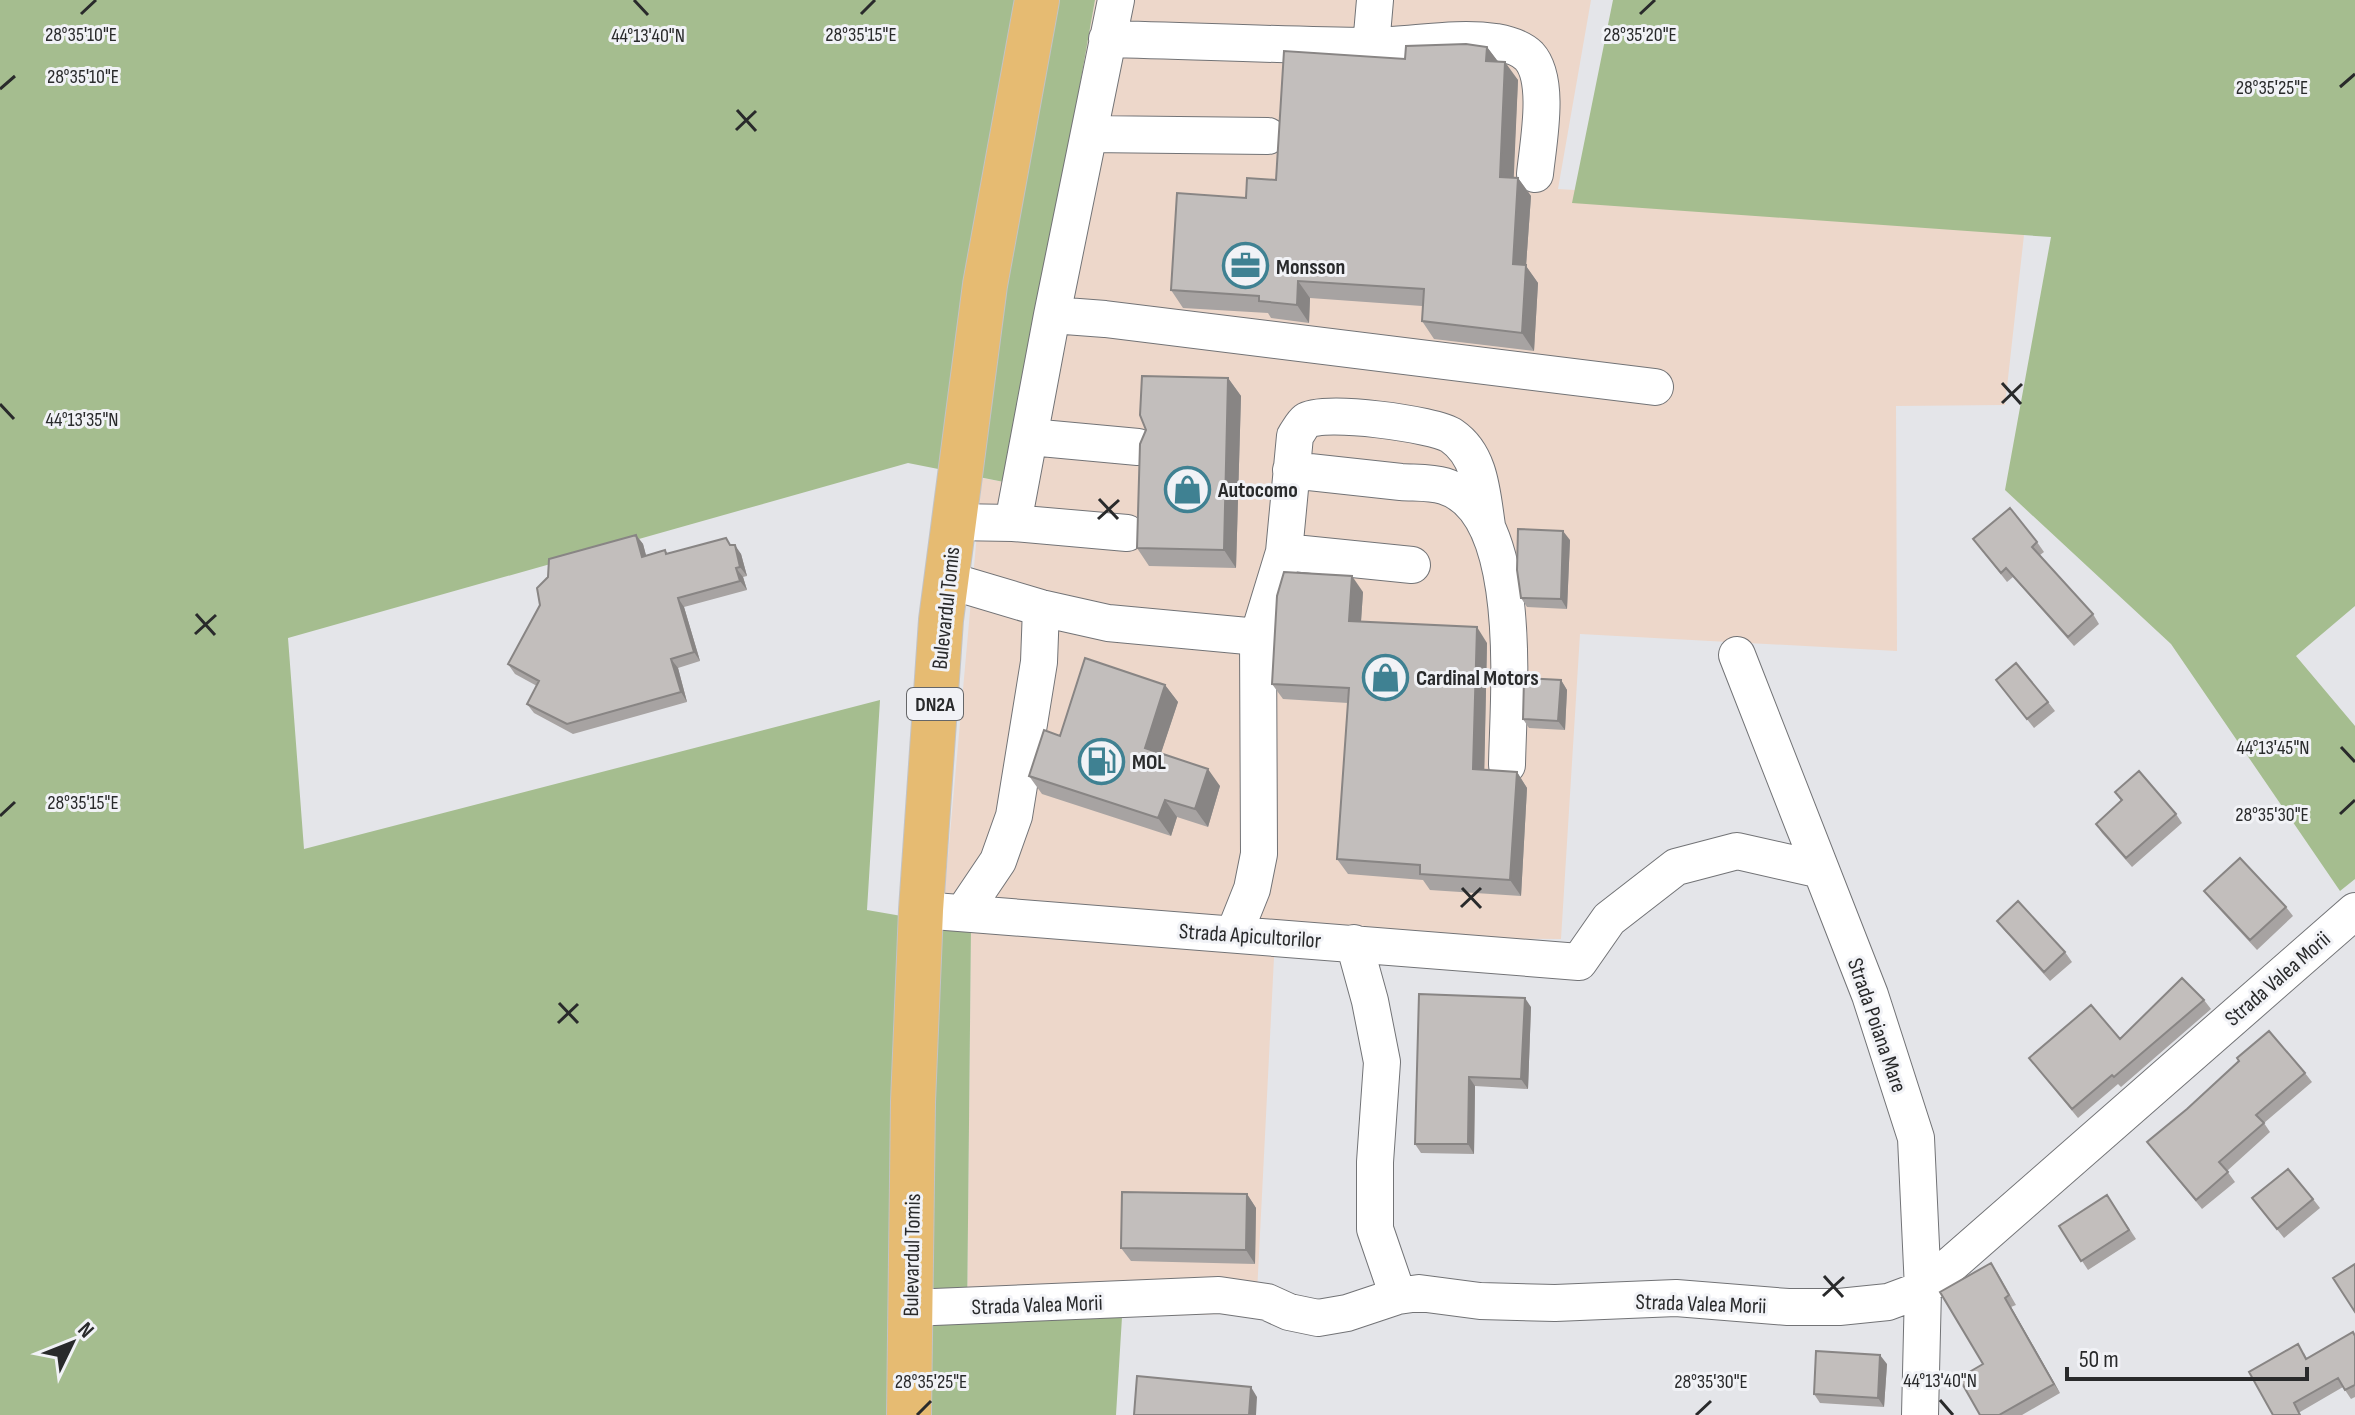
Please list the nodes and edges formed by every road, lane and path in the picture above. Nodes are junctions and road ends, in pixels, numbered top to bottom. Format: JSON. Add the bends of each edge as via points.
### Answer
{"nodes":[{"id":1,"x":1008,"y":0,"type":"edge"},
{"id":2,"x":1037,"y":0,"type":"edge"},
{"id":3,"x":1116,"y":0,"type":"edge"},
{"id":4,"x":1375,"y":0,"type":"edge"},
{"id":5,"x":1107,"y":39,"type":"junction"},
{"id":6,"x":1371,"y":46,"type":"junction"},
{"id":7,"x":1089,"y":134,"type":"junction"},
{"id":8,"x":1268,"y":136,"type":"dead end"},
{"id":9,"x":1535,"y":174,"type":"dead end"},
{"id":10,"x":1052,"y":315,"type":"junction"},
{"id":11,"x":1655,"y":387,"type":"dead end"},
{"id":12,"x":1030,"y":437,"type":"junction"},
{"id":13,"x":1138,"y":447,"type":"edge"},
{"id":14,"x":1291,"y":470,"type":"junction"},
{"id":15,"x":954,"y":522,"type":"junction"},
{"id":16,"x":1013,"y":523,"type":"junction"},
{"id":17,"x":1487,"y":526,"type":"junction"},
{"id":18,"x":1127,"y":533,"type":"dead end"},
{"id":19,"x":1284,"y":552,"type":"junction"},
{"id":20,"x":1412,"y":565,"type":"dead end"},
{"id":21,"x":947,"y":580,"type":"junction"},
{"id":22,"x":1041,"y":608,"type":"junction"},
{"id":23,"x":1258,"y":637,"type":"junction"},
{"id":24,"x":1737,"y":655,"type":"dead end"},
{"id":25,"x":1507,"y":765,"type":"dead end"},
{"id":26,"x":1821,"y":870,"type":"junction"},
{"id":27,"x":942,"y":911,"type":"junction"},
{"id":28,"x":2355,"y":911,"type":"edge"},
{"id":29,"x":1234,"y":934,"type":"junction"},
{"id":30,"x":1354,"y":943,"type":"junction"},
{"id":31,"x":1923,"y":1289,"type":"junction"},
{"id":32,"x":1398,"y":1296,"type":"junction"},
{"id":33,"x":910,"y":1308,"type":"junction"},
{"id":34,"x":882,"y":1415,"type":"edge"},
{"id":35,"x":909,"y":1415,"type":"edge"},
{"id":36,"x":1920,"y":1415,"type":"edge"}],
"edges":[{"from":1,"to":34,"type":"main road","name":"Bulevardul Tomis","number":"DN2A","via":[[958,280],[914,617],[886,1086]]},
{"from":2,"to":15,"type":"main road","name":"Bulevardul Tomis","number":"DN2A","via":[[985,285]]},
{"from":3,"to":5,"type":"street"},
{"from":4,"to":6,"type":"street"},
{"from":5,"to":6,"type":"street"},
{"from":5,"to":7,"type":"street"},
{"from":6,"to":9,"type":"street","via":[[1495,42],[1528,55],[1541,89]]},
{"from":7,"to":8,"type":"street"},
{"from":7,"to":10,"type":"street"},
{"from":10,"to":11,"type":"street"},
{"from":10,"to":12,"type":"street"},
{"from":12,"to":13,"type":"street"},
{"from":12,"to":16,"type":"street"},
{"from":14,"to":17,"type":"street","via":[[1445,486],[1469,502]]},
{"from":14,"to":17,"type":"street","via":[[1295,436],[1306,420],[1326,414],[1425,425],[1452,435],[1471,456]]},
{"from":14,"to":19,"type":"street"},
{"from":15,"to":16,"type":"street"},
{"from":15,"to":21,"type":"main road","name":"Bulevardul Tomis","number":"DN2A"},
{"from":16,"to":18,"type":"street"},
{"from":17,"to":25,"type":"street","via":[[1509,617]]},
{"from":19,"to":20,"type":"street"},
{"from":19,"to":23,"type":"street"},
{"from":21,"to":22,"type":"street"},
{"from":21,"to":27,"type":"main road","name":"Bulevardul Tomis","number":"DN2A","via":[[941,620]]},
{"from":22,"to":23,"type":"street","via":[[1108,623]]},
{"from":22,"to":27,"type":"street","via":[[1039,662],[1014,816],[998,861]]},
{"from":23,"to":29,"type":"street","via":[[1259,854]]},
{"from":24,"to":26,"type":"street","name":"Strada Poiana Mare"},
{"from":26,"to":30,"type":"street","name":"Strada Apicultorilor","via":[[1737,851],[1676,867],[1609,919],[1579,962]]},
{"from":26,"to":31,"type":"street","name":"Strada Poiana Mare","via":[[1870,995],[1916,1138]]},
{"from":27,"to":29,"type":"street","name":"Strada Apicultorilor"},
{"from":27,"to":33,"type":"main road","name":"Bulevardul Tomis","number":"DN2A","via":[[913,1102]]},
{"from":28,"to":31,"type":"street","name":"Strada Valea Morii"},
{"from":29,"to":30,"type":"street","name":"Strada Apicultorilor"},
{"from":30,"to":32,"type":"street","via":[[1382,1062],[1375,1229]]},
{"from":31,"to":32,"type":"street","name":"Strada Valea Morii","via":[[1888,1302],[1839,1307],[1676,1298],[1555,1303]]},
{"from":31,"to":36,"type":"street","name":"Strada Poiana Mare"},
{"from":32,"to":33,"type":"street","name":"Strada Valea Morii","via":[[1318,1318],[1267,1302],[1219,1295]]},
{"from":33,"to":35,"type":"main road","name":"Bulevardul Tomis","number":"DN2A"}]}
